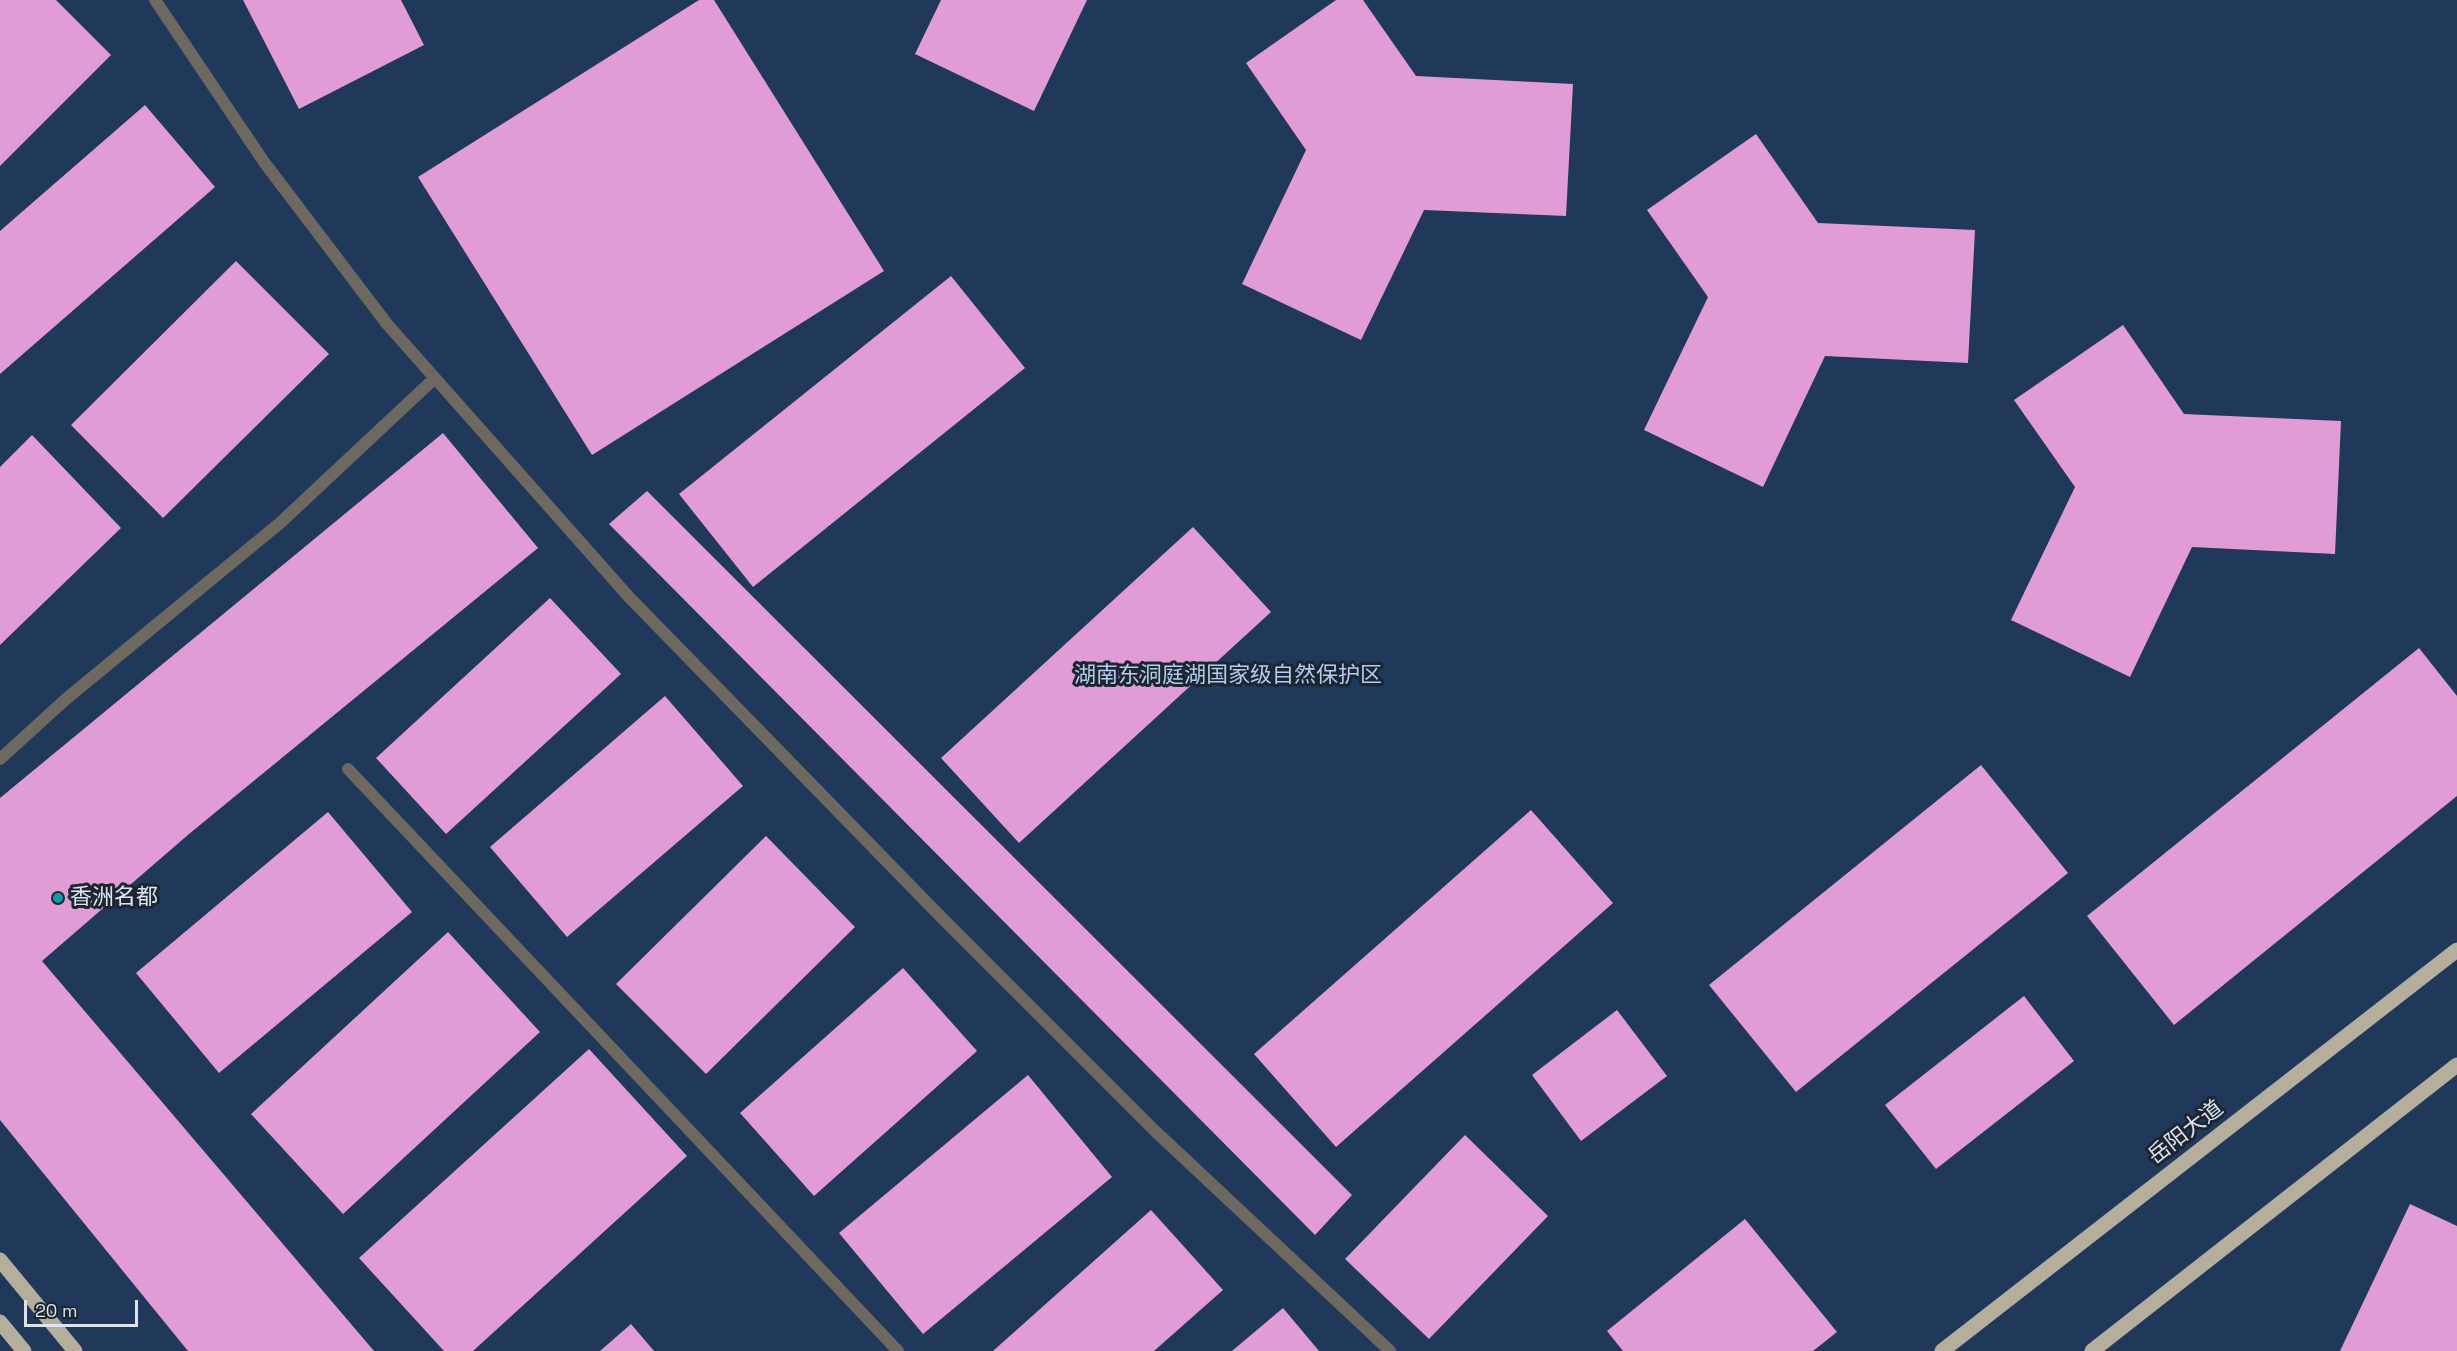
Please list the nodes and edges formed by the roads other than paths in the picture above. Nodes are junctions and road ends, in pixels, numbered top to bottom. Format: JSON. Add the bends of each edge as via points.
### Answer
{"nodes":[{"id":1,"x":155,"y":0,"type":"edge"},
{"id":2,"x":435,"y":378,"type":"junction"},
{"id":3,"x":0,"y":759,"type":"edge"},
{"id":4,"x":348,"y":769,"type":"dead end"},
{"id":5,"x":2457,"y":950,"type":"edge"},
{"id":6,"x":2457,"y":1065,"type":"edge"},
{"id":7,"x":0,"y":1260,"type":"edge"},
{"id":8,"x":0,"y":1322,"type":"edge"},
{"id":9,"x":24,"y":1351,"type":"edge"},
{"id":10,"x":75,"y":1351,"type":"edge"},
{"id":11,"x":898,"y":1351,"type":"edge"},
{"id":12,"x":1390,"y":1351,"type":"edge"},
{"id":13,"x":1942,"y":1351,"type":"edge"},
{"id":14,"x":2092,"y":1351,"type":"edge"}],
"edges":[{"from":1,"to":2,"type":"street","via":[[264,162],[387,324]]},
{"from":2,"to":3,"type":"street","via":[[280,523],[66,699]]},
{"from":2,"to":12,"type":"street","via":[[629,597],[939,915],[1154,1130]]},
{"from":4,"to":11,"type":"street"},
{"from":5,"to":13,"type":"main road","name":"岳阳大道"},
{"from":6,"to":14,"type":"main road"},
{"from":7,"to":10,"type":"main road"},
{"from":8,"to":9,"type":"main road"}]}
